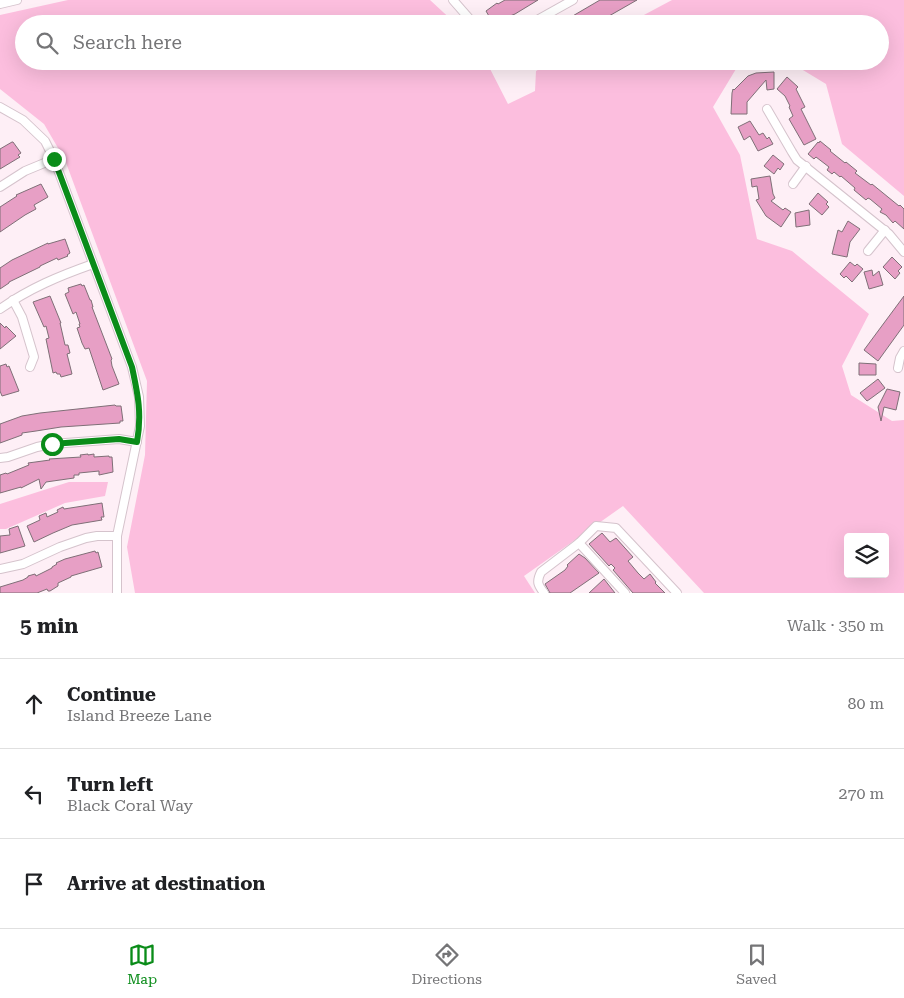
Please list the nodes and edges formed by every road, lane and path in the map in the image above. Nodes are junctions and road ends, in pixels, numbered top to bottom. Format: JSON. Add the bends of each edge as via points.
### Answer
{"nodes":[{"id":1,"x":17,"y":0,"type":"edge"},
{"id":2,"x":453,"y":0,"type":"edge"},
{"id":3,"x":573,"y":0,"type":"edge"},
{"id":4,"x":0,"y":4,"type":"edge"},
{"id":5,"x":466,"y":15,"type":"edge"},
{"id":6,"x":546,"y":15,"type":"edge"},
{"id":7,"x":0,"y":106,"type":"edge"},
{"id":8,"x":767,"y":109,"type":"dead end"},
{"id":9,"x":54,"y":159,"type":"junction"},
{"id":10,"x":806,"y":166,"type":"junction"},
{"id":11,"x":793,"y":184,"type":"dead end"},
{"id":12,"x":0,"y":187,"type":"edge"},
{"id":13,"x":885,"y":230,"type":"junction"},
{"id":14,"x":868,"y":252,"type":"dead end"},
{"id":15,"x":904,"y":252,"type":"edge"},
{"id":16,"x":93,"y":264,"type":"junction"},
{"id":17,"x":13,"y":300,"type":"junction"},
{"id":18,"x":0,"y":309,"type":"edge"},
{"id":19,"x":904,"y":351,"type":"edge"},
{"id":20,"x":30,"y":367,"type":"dead end"},
{"id":21,"x":898,"y":368,"type":"dead end"},
{"id":22,"x":137,"y":442,"type":"junction"},
{"id":23,"x":0,"y":458,"type":"edge"},
{"id":24,"x":117,"y":536,"type":"junction"},
{"id":25,"x":579,"y":543,"type":"junction"},
{"id":26,"x":0,"y":569,"type":"edge"},
{"id":27,"x":117,"y":593,"type":"edge"},
{"id":28,"x":544,"y":593,"type":"edge"},
{"id":29,"x":625,"y":593,"type":"edge"},
{"id":30,"x":677,"y":593,"type":"edge"}],
"edges":[{"from":1,"to":4,"type":"street"},
{"from":2,"to":5,"type":"street"},
{"from":3,"to":6,"type":"street"},
{"from":7,"to":9,"type":"street","via":[[23,120],[45,141]]},
{"from":8,"to":10,"type":"street","via":[[797,160]]},
{"from":9,"to":12,"type":"street","via":[[23,172]]},
{"from":9,"to":16,"type":"street"},
{"from":10,"to":11,"type":"street"},
{"from":10,"to":13,"type":"street"},
{"from":13,"to":14,"type":"street"},
{"from":13,"to":15,"type":"street"},
{"from":16,"to":17,"type":"street","via":[[53,279]]},
{"from":16,"to":22,"type":"street","via":[[132,367],[139,397]]},
{"from":17,"to":18,"type":"street"},
{"from":17,"to":20,"type":"street","via":[[22,317],[34,357]]},
{"from":19,"to":21,"type":"street"},
{"from":22,"to":23,"type":"street","via":[[119,439],[52,444]]},
{"from":22,"to":24,"type":"street"},
{"from":24,"to":26,"type":"street","via":[[86,538],[23,564]]},
{"from":24,"to":27,"type":"street"},
{"from":25,"to":28,"type":"street","via":[[541,572],[538,586]]},
{"from":25,"to":29,"type":"street"},
{"from":25,"to":30,"type":"street","via":[[596,526],[616,528]]}]}
